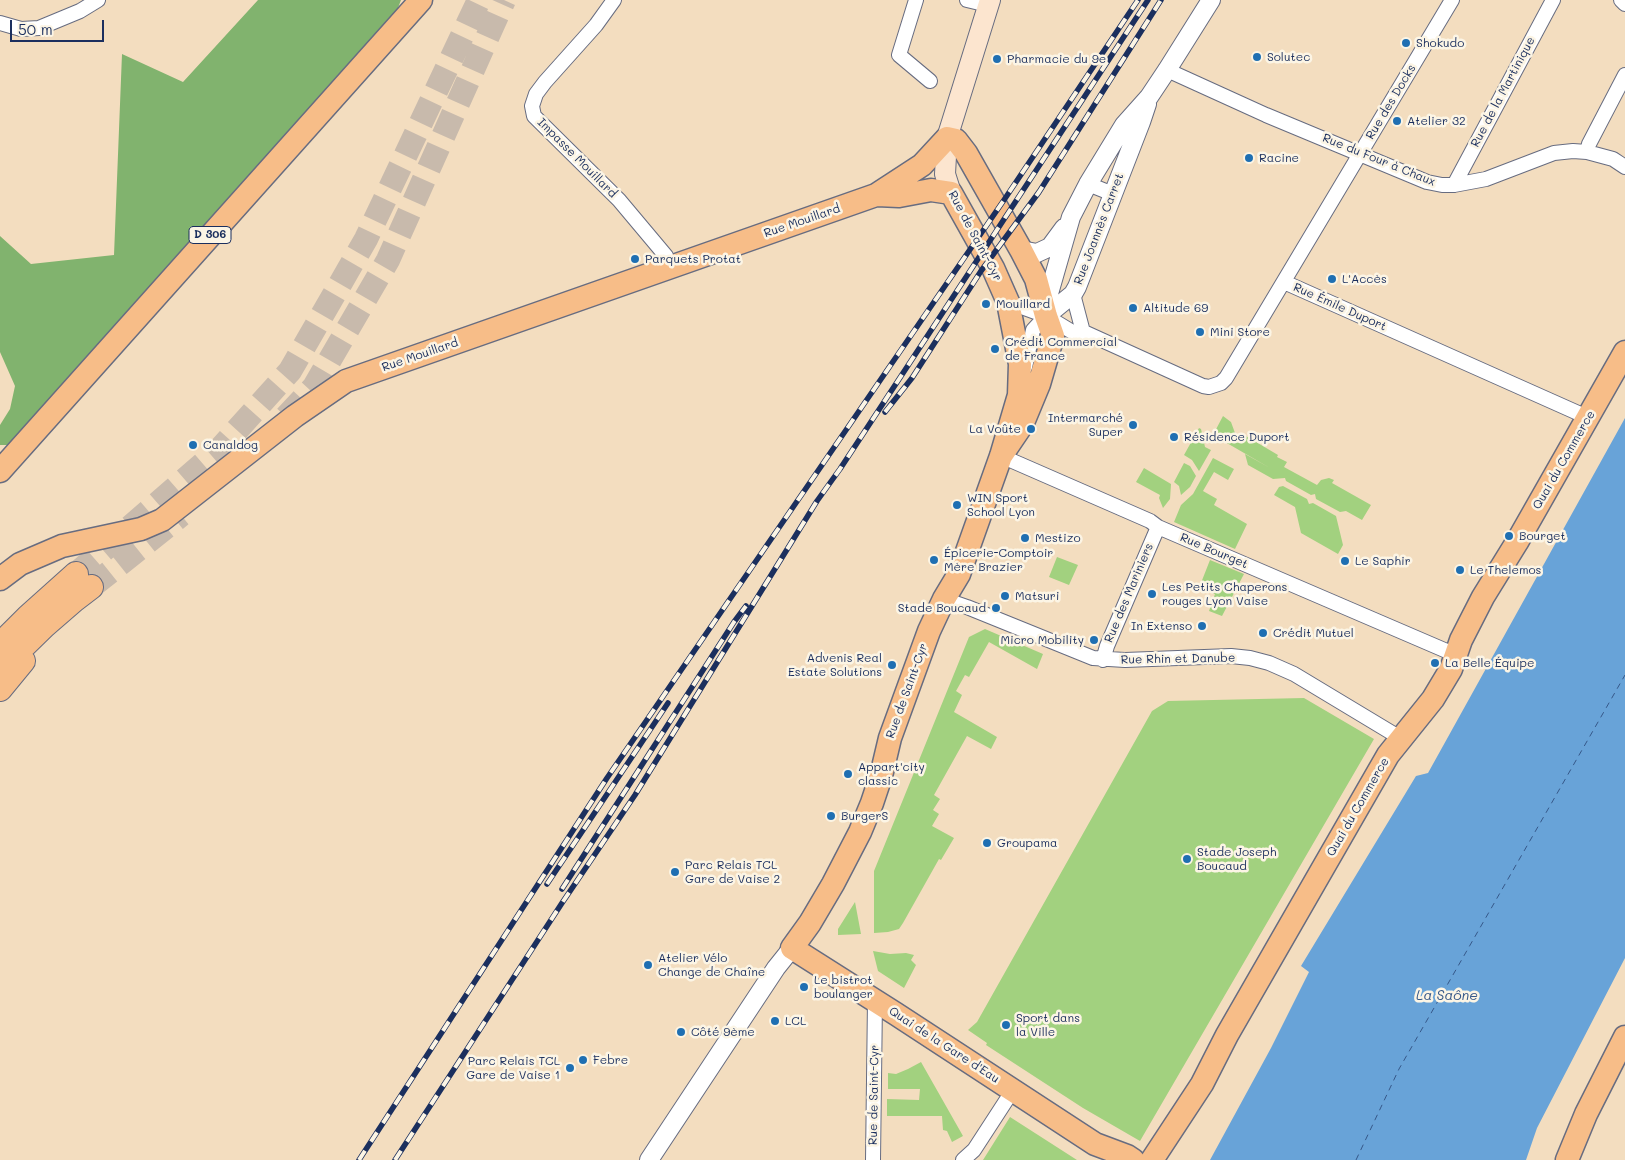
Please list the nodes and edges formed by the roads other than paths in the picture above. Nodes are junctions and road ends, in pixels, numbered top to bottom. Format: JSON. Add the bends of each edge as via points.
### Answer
{"nodes":[{"id":1,"x":98,"y":0,"type":"edge"},
{"id":2,"x":421,"y":0,"type":"edge"},
{"id":3,"x":614,"y":0,"type":"edge"},
{"id":4,"x":916,"y":0,"type":"edge"},
{"id":5,"x":967,"y":0,"type":"edge"},
{"id":6,"x":1211,"y":0,"type":"edge"},
{"id":7,"x":1452,"y":0,"type":"edge"},
{"id":8,"x":1552,"y":0,"type":"edge"},
{"id":9,"x":1621,"y":0,"type":"edge"},
{"id":10,"x":989,"y":2,"type":"edge"},
{"id":11,"x":1625,"y":4,"type":"edge"},
{"id":12,"x":0,"y":22,"type":"edge"},
{"id":13,"x":1167,"y":70,"type":"junction"},
{"id":14,"x":1625,"y":75,"type":"edge"},
{"id":15,"x":930,"y":81,"type":"dead end"},
{"id":16,"x":1149,"y":96,"type":"junction"},
{"id":17,"x":947,"y":138,"type":"junction"},
{"id":18,"x":1587,"y":152,"type":"junction"},
{"id":19,"x":1361,"y":153,"type":"junction"},
{"id":20,"x":1625,"y":167,"type":"edge"},
{"id":21,"x":1088,"y":184,"type":"junction"},
{"id":22,"x":1454,"y":184,"type":"junction"},
{"id":23,"x":951,"y":193,"type":"junction"},
{"id":24,"x":1113,"y":194,"type":"junction"},
{"id":25,"x":876,"y":195,"type":"junction"},
{"id":26,"x":1071,"y":217,"type":"junction"},
{"id":27,"x":1021,"y":250,"type":"junction"},
{"id":28,"x":671,"y":268,"type":"junction"},
{"id":29,"x":1284,"y":282,"type":"junction"},
{"id":30,"x":1073,"y":294,"type":"junction"},
{"id":31,"x":1008,"y":302,"type":"junction"},
{"id":32,"x":1046,"y":316,"type":"junction"},
{"id":33,"x":1083,"y":332,"type":"junction"},
{"id":34,"x":1625,"y":352,"type":"edge"},
{"id":35,"x":1019,"y":395,"type":"junction"},
{"id":36,"x":1587,"y":417,"type":"junction"},
{"id":37,"x":1001,"y":456,"type":"junction"},
{"id":38,"x":0,"y":471,"type":"edge"},
{"id":39,"x":1158,"y":527,"type":"junction"},
{"id":40,"x":0,"y":579,"type":"edge"},
{"id":41,"x":80,"y":587,"type":"junction"},
{"id":42,"x":944,"y":600,"type":"junction"},
{"id":43,"x":0,"y":627,"type":"edge"},
{"id":44,"x":0,"y":645,"type":"edge"},
{"id":45,"x":1456,"y":655,"type":"junction"},
{"id":46,"x":1103,"y":660,"type":"junction"},
{"id":47,"x":0,"y":669,"type":"edge"},
{"id":48,"x":0,"y":689,"type":"edge"},
{"id":49,"x":1402,"y":739,"type":"junction"},
{"id":50,"x":792,"y":948,"type":"junction"},
{"id":51,"x":875,"y":1000,"type":"junction"},
{"id":52,"x":1625,"y":1036,"type":"edge"},
{"id":53,"x":1013,"y":1090,"type":"junction"},
{"id":54,"x":1102,"y":1152,"type":"edge"},
{"id":55,"x":649,"y":1160,"type":"edge"},
{"id":56,"x":872,"y":1160,"type":"edge"},
{"id":57,"x":962,"y":1160,"type":"edge"},
{"id":58,"x":1133,"y":1160,"type":"edge"},
{"id":59,"x":1152,"y":1160,"type":"edge"},
{"id":60,"x":1567,"y":1160,"type":"edge"}],
"edges":[{"from":1,"to":12,"type":"street","via":[[80,12],[39,28],[21,29]]},
{"from":2,"to":38,"type":"main road","number":"D 306"},
{"from":3,"to":28,"type":"street","name":"Impasse Mouillard","via":[[536,94],[532,106],[534,116],[619,200],[666,256]]},
{"from":4,"to":15,"type":"street","via":[[899,55]]},
{"from":5,"to":10,"type":"street"},
{"from":6,"to":13,"type":"street","name":"Rue Joannès Carret"},
{"from":7,"to":19,"type":"street","name":"Rue des Docks"},
{"from":8,"to":22,"type":"street","name":"Rue de la Martinique"},
{"from":9,"to":11,"type":"street"},
{"from":10,"to":17,"type":"main road","name":"Rue de Saint-Cyr"},
{"from":13,"to":16,"type":"street","name":"Rue Joannès Carret"},
{"from":13,"to":19,"type":"street","name":"Rue du Four à Chaux"},
{"from":14,"to":18,"type":"street"},
{"from":16,"to":21,"type":"street","name":"Rue Joannès Carret","via":[[1124,125]]},
{"from":16,"to":24,"type":"street","name":"Rue Joannès Carret"},
{"from":17,"to":23,"type":"main road","name":"Rue de Saint-Cyr","via":[[945,174]]},
{"from":17,"to":25,"type":"main road","name":"Rue Mouillard","via":[[922,165]]},
{"from":17,"to":27,"type":"main road","name":"Rue de Saint-Cyr","via":[[956,140],[966,153]]},
{"from":18,"to":20,"type":"street","name":"Rue du Four à Chaux","via":[[1613,159]]},
{"from":18,"to":22,"type":"street","name":"Rue du Four à Chaux","via":[[1554,154],[1486,179]]},
{"from":19,"to":22,"type":"street","name":"Rue du Four à Chaux","via":[[1427,182]]},
{"from":19,"to":29,"type":"street","name":"Rue des Docks"},
{"from":21,"to":24,"type":"street"},
{"from":21,"to":26,"type":"street","name":"Rue Joannès Carret"},
{"from":23,"to":25,"type":"main road","name":"Rue Mouillard","via":[[931,190],[898,196]]},
{"from":23,"to":31,"type":"main road","name":"Rue de Saint-Cyr"},
{"from":24,"to":30,"type":"street","name":"Rue Joannès Carret"},
{"from":25,"to":28,"type":"main road","name":"Rue Mouillard"},
{"from":26,"to":27,"type":"street","via":[[1050,247],[1037,252]]},
{"from":26,"to":32,"type":"street","name":"Rue Joannès Carret","via":[[1048,297]]},
{"from":27,"to":32,"type":"main road","name":"Rue de Saint-Cyr","via":[[1036,279]]},
{"from":28,"to":40,"type":"main road","name":"Rue Mouillard","via":[[346,381],[295,416],[162,520],[141,529],[62,546],[20,564]]},
{"from":29,"to":33,"type":"street","name":"Rue Émile Duport","via":[[1226,378],[1214,386],[1202,386]]},
{"from":29,"to":36,"type":"street","name":"Rue Émile Duport"},
{"from":30,"to":32,"type":"street","name":"Rue Joannès Carret"},
{"from":30,"to":33,"type":"street"},
{"from":31,"to":32,"type":"street"},
{"from":31,"to":35,"type":"main road","name":"Rue de Saint-Cyr","via":[[1020,364]]},
{"from":32,"to":33,"type":"street","name":"Rue Émile Duport","via":[[1074,333]]},
{"from":32,"to":35,"type":"street","name":"Rue de Saint-Cyr","via":[[1034,330]]},
{"from":32,"to":37,"type":"main road","name":"Rue de Saint-Cyr","via":[[1054,336],[1039,384],[1022,425]]},
{"from":34,"to":36,"type":"main road","name":"Quai du Commerce"},
{"from":35,"to":37,"type":"main road","name":"Rue de Saint-Cyr"},
{"from":36,"to":45,"type":"main road","name":"Quai du Commerce","via":[[1483,597]]},
{"from":37,"to":39,"type":"street","name":"Rue Bourget"},
{"from":37,"to":42,"type":"main road","name":"Rue de Saint-Cyr","via":[[959,574]]},
{"from":39,"to":45,"type":"street","name":"Rue Bourget"},
{"from":39,"to":46,"type":"street","name":"Rue des Mariniers","via":[[1106,646]]},
{"from":41,"to":43,"type":"highway"},
{"from":41,"to":44,"type":"highway","via":[[28,617]]},
{"from":41,"to":47,"type":"highway"},
{"from":41,"to":48,"type":"highway"},
{"from":42,"to":46,"type":"street","name":"Rue Rhin et Danube","via":[[967,606]]},
{"from":42,"to":50,"type":"main road","name":"Rue de Saint-Cyr","via":[[890,738],[881,776],[860,832],[810,923]]},
{"from":45,"to":49,"type":"main road","name":"Quai du Commerce","via":[[1433,699]]},
{"from":46,"to":49,"type":"street","name":"Rue Rhin et Danube","via":[[1230,656],[1269,663],[1294,674]]},
{"from":49,"to":59,"type":"main road","name":"Quai du Commerce","via":[[1376,774],[1202,1084]]},
{"from":50,"to":51,"type":"main road","name":"Quai de la Gare d'Eau"},
{"from":50,"to":55,"type":"street"},
{"from":51,"to":53,"type":"main road","name":"Quai de la Gare d'Eau"},
{"from":51,"to":56,"type":"street","name":"Rue de Saint-Cyr"},
{"from":52,"to":60,"type":"main road"},
{"from":53,"to":54,"type":"main road","name":"Quai de la Gare d'Eau"},
{"from":53,"to":57,"type":"street","via":[[974,1150]]},
{"from":54,"to":58,"type":"main road","name":"Quai de la Gare d'Eau"}]}
